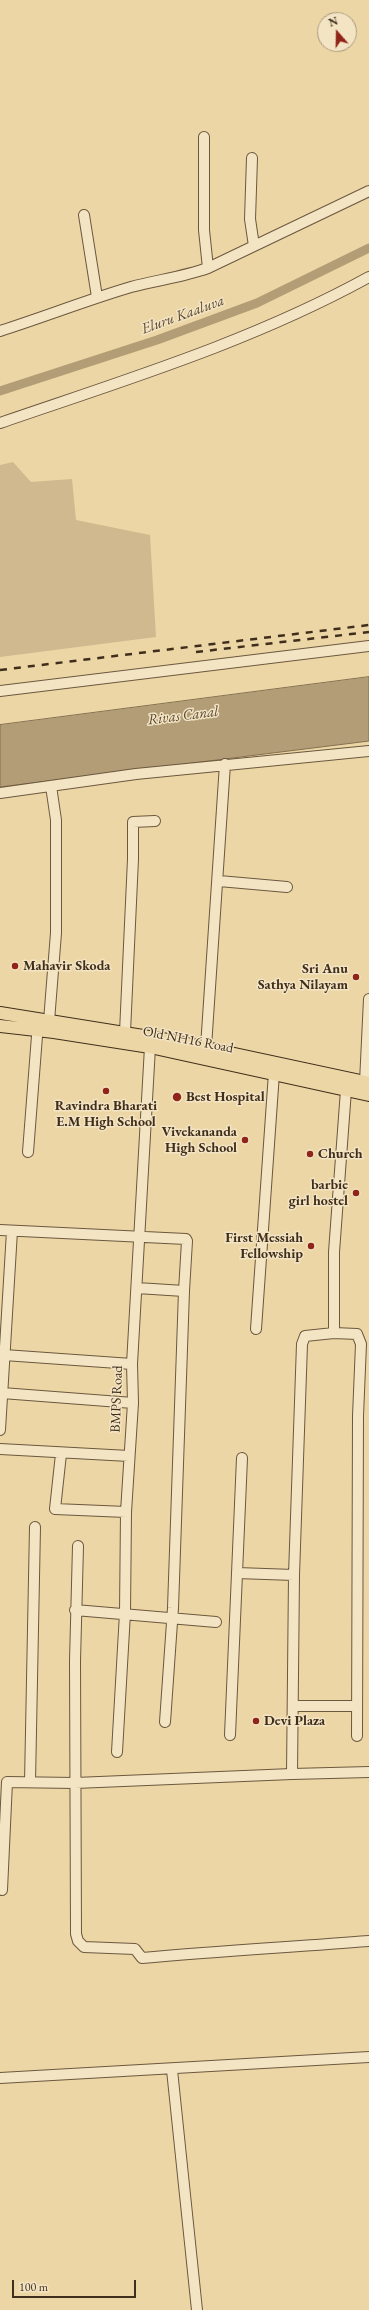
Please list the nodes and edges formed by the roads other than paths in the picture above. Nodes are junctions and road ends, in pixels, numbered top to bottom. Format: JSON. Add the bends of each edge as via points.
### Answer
{"nodes":[{"id":1,"x":204,"y":137,"type":"dead end"},
{"id":2,"x":252,"y":158,"type":"dead end"},
{"id":3,"x":369,"y":191,"type":"edge"},
{"id":4,"x":84,"y":215,"type":"dead end"},
{"id":5,"x":254,"y":246,"type":"junction"},
{"id":6,"x":208,"y":268,"type":"junction"},
{"id":7,"x":369,"y":277,"type":"edge"},
{"id":8,"x":97,"y":298,"type":"junction"},
{"id":9,"x":0,"y":331,"type":"edge"},
{"id":10,"x":0,"y":423,"type":"edge"},
{"id":11,"x":369,"y":646,"type":"edge"},
{"id":12,"x":0,"y":691,"type":"edge"},
{"id":13,"x":369,"y":751,"type":"edge"},
{"id":14,"x":225,"y":764,"type":"junction"},
{"id":15,"x":51,"y":786,"type":"junction"},
{"id":16,"x":0,"y":793,"type":"edge"},
{"id":17,"x":155,"y":821,"type":"dead end"},
{"id":18,"x":218,"y":881,"type":"junction"},
{"id":19,"x":287,"y":887,"type":"dead end"},
{"id":20,"x":369,"y":999,"type":"edge"},
{"id":21,"x":0,"y":1013,"type":"edge"},
{"id":22,"x":41,"y":1024,"type":"junction"},
{"id":23,"x":0,"y":1026,"type":"edge"},
{"id":24,"x":125,"y":1032,"type":"junction"},
{"id":25,"x":150,"y":1047,"type":"junction"},
{"id":26,"x":206,"y":1047,"type":"junction"},
{"id":27,"x":274,"y":1073,"type":"junction"},
{"id":28,"x":367,"y":1083,"type":"edge"},
{"id":29,"x":346,"y":1090,"type":"junction"},
{"id":30,"x":369,"y":1095,"type":"edge"},
{"id":31,"x":28,"y":1152,"type":"dead end"},
{"id":32,"x":0,"y":1230,"type":"edge"},
{"id":33,"x":12,"y":1230,"type":"junction"},
{"id":34,"x":139,"y":1238,"type":"junction"},
{"id":35,"x":137,"y":1288,"type":"junction"},
{"id":36,"x":184,"y":1291,"type":"junction"},
{"id":37,"x":256,"y":1328,"type":"dead end"},
{"id":38,"x":334,"y":1333,"type":"junction"},
{"id":39,"x":4,"y":1355,"type":"junction"},
{"id":40,"x":132,"y":1364,"type":"junction"},
{"id":41,"x":2,"y":1393,"type":"junction"},
{"id":42,"x":133,"y":1403,"type":"junction"},
{"id":43,"x":0,"y":1430,"type":"edge"},
{"id":44,"x":0,"y":1449,"type":"edge"},
{"id":45,"x":61,"y":1454,"type":"junction"},
{"id":46,"x":129,"y":1456,"type":"junction"},
{"id":47,"x":242,"y":1458,"type":"dead end"},
{"id":48,"x":126,"y":1512,"type":"junction"},
{"id":49,"x":35,"y":1527,"type":"dead end"},
{"id":50,"x":78,"y":1546,"type":"dead end"},
{"id":51,"x":237,"y":1573,"type":"junction"},
{"id":52,"x":294,"y":1575,"type":"junction"},
{"id":53,"x":75,"y":1610,"type":"junction"},
{"id":54,"x":125,"y":1613,"type":"junction"},
{"id":55,"x":172,"y":1618,"type":"junction"},
{"id":56,"x":216,"y":1622,"type":"dead end"},
{"id":57,"x":294,"y":1706,"type":"junction"},
{"id":58,"x":357,"y":1706,"type":"junction"},
{"id":59,"x":165,"y":1722,"type":"dead end"},
{"id":60,"x":230,"y":1735,"type":"dead end"},
{"id":61,"x":357,"y":1736,"type":"dead end"},
{"id":62,"x":118,"y":1752,"type":"dead end"},
{"id":63,"x":369,"y":1772,"type":"edge"},
{"id":64,"x":292,"y":1774,"type":"junction"},
{"id":65,"x":3,"y":1782,"type":"edge"},
{"id":66,"x":30,"y":1782,"type":"junction"},
{"id":67,"x":75,"y":1783,"type":"junction"},
{"id":68,"x":2,"y":1890,"type":"dead end"},
{"id":69,"x":369,"y":1941,"type":"edge"},
{"id":70,"x":369,"y":2056,"type":"edge"},
{"id":71,"x":172,"y":2070,"type":"junction"},
{"id":72,"x":0,"y":2078,"type":"edge"},
{"id":73,"x":197,"y":2310,"type":"edge"}],
"edges":[{"from":1,"to":6,"type":"street","via":[[204,230]]},
{"from":2,"to":5,"type":"street","via":[[250,219]]},
{"from":3,"to":5,"type":"street"},
{"from":4,"to":8,"type":"street"},
{"from":5,"to":6,"type":"street"},
{"from":6,"to":8,"type":"street"},
{"from":7,"to":10,"type":"street","via":[[290,317],[236,340]]},
{"from":8,"to":9,"type":"street"},
{"from":11,"to":12,"type":"street"},
{"from":13,"to":14,"type":"street"},
{"from":14,"to":15,"type":"street"},
{"from":14,"to":18,"type":"street"},
{"from":15,"to":16,"type":"street"},
{"from":15,"to":22,"type":"street","via":[[56,820],[56,933]]},
{"from":17,"to":24,"type":"street","via":[[133,822],[134,859]]},
{"from":18,"to":19,"type":"street"},
{"from":18,"to":26,"type":"street"},
{"from":20,"to":28,"type":"street"},
{"from":21,"to":22,"type":"main road","name":"Old NH16 Road"},
{"from":22,"to":23,"type":"main road","name":"Old NH16 Road"},
{"from":22,"to":24,"type":"main road","name":"Old NH16 Road"},
{"from":22,"to":25,"type":"main road","name":"Old NH16 Road","via":[[54,1032]]},
{"from":22,"to":31,"type":"street"},
{"from":24,"to":26,"type":"main road","name":"Old NH16 Road"},
{"from":25,"to":27,"type":"main road","name":"Old NH16 Road"},
{"from":25,"to":34,"type":"street","name":"BMPS Road"},
{"from":26,"to":28,"type":"main road","name":"Old NH16 Road"},
{"from":27,"to":29,"type":"main road","name":"Old NH16 Road"},
{"from":27,"to":37,"type":"street"},
{"from":29,"to":30,"type":"main road","name":"Old NH16 Road"},
{"from":29,"to":38,"type":"street","via":[[334,1252]]},
{"from":32,"to":33,"type":"street"},
{"from":33,"to":34,"type":"street"},
{"from":33,"to":39,"type":"street"},
{"from":34,"to":35,"type":"street","name":"BMPS Road"},
{"from":34,"to":36,"type":"street","via":[[187,1241]]},
{"from":35,"to":36,"type":"street"},
{"from":35,"to":40,"type":"street","name":"BMPS Road"},
{"from":36,"to":55,"type":"street"},
{"from":38,"to":52,"type":"street","via":[[304,1336],[302,1344]]},
{"from":38,"to":58,"type":"street","via":[[357,1334],[361,1344],[358,1416]]},
{"from":39,"to":40,"type":"street"},
{"from":39,"to":41,"type":"street"},
{"from":40,"to":42,"type":"street","name":"BMPS Road"},
{"from":41,"to":42,"type":"street"},
{"from":41,"to":43,"type":"street"},
{"from":42,"to":46,"type":"street","name":"BMPS Road"},
{"from":44,"to":45,"type":"street"},
{"from":45,"to":46,"type":"street"},
{"from":45,"to":48,"type":"street","via":[[56,1508]]},
{"from":46,"to":48,"type":"street","name":"BMPS Road"},
{"from":47,"to":51,"type":"street"},
{"from":48,"to":54,"type":"street","name":"BMPS Road"},
{"from":49,"to":66,"type":"street"},
{"from":50,"to":53,"type":"street"},
{"from":51,"to":52,"type":"street"},
{"from":51,"to":60,"type":"street"},
{"from":52,"to":57,"type":"street"},
{"from":53,"to":54,"type":"street"},
{"from":53,"to":67,"type":"street"},
{"from":54,"to":55,"type":"street"},
{"from":54,"to":62,"type":"street","name":"BMPS Road"},
{"from":55,"to":56,"type":"street"},
{"from":55,"to":59,"type":"street"},
{"from":57,"to":58,"type":"street"},
{"from":57,"to":64,"type":"street"},
{"from":58,"to":61,"type":"street"},
{"from":63,"to":64,"type":"street"},
{"from":64,"to":67,"type":"street"},
{"from":65,"to":66,"type":"street"},
{"from":65,"to":68,"type":"street"},
{"from":66,"to":67,"type":"street"},
{"from":67,"to":69,"type":"street","via":[[76,1934],[84,1947],[135,1949],[142,1958],[235,1949]]},
{"from":70,"to":71,"type":"street"},
{"from":71,"to":72,"type":"street"},
{"from":71,"to":73,"type":"street"}]}
